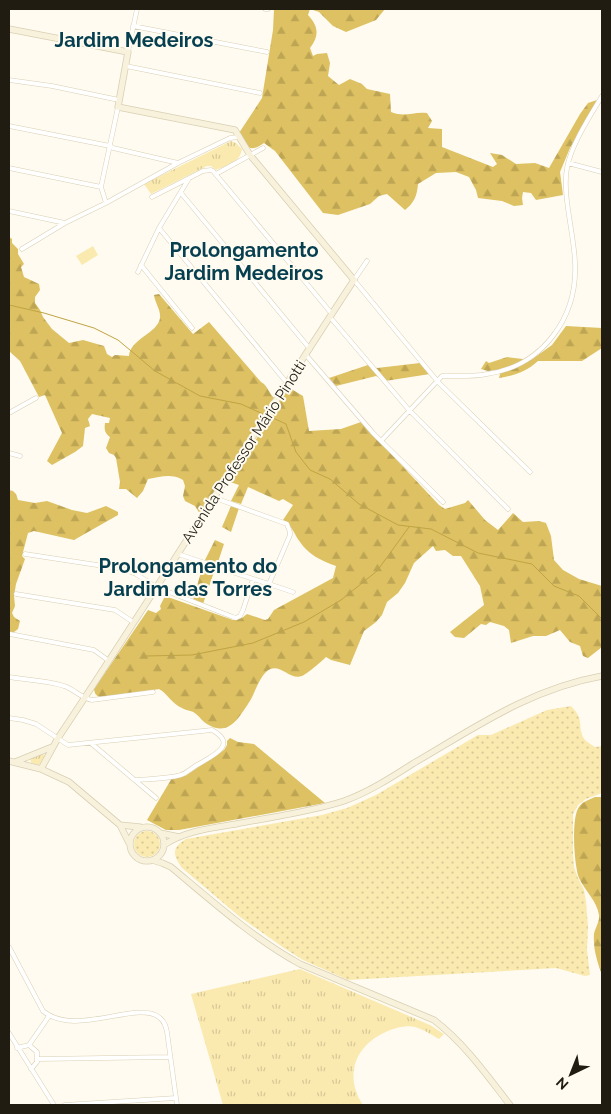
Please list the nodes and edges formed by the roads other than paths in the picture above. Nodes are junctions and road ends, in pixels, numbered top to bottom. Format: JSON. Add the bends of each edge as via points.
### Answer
{"nodes":[{"id":1,"x":137,"y":9,"type":"edge"},
{"id":2,"x":133,"y":26,"type":"junction"},
{"id":3,"x":9,"y":29,"type":"edge"},
{"id":4,"x":128,"y":52,"type":"junction"},
{"id":5,"x":267,"y":52,"type":"dead end"},
{"id":6,"x":126,"y":66,"type":"junction"},
{"id":7,"x":9,"y":80,"type":"edge"},
{"id":8,"x":260,"y":93,"type":"dead end"},
{"id":9,"x":602,"y":96,"type":"edge"},
{"id":10,"x":119,"y":100,"type":"junction"},
{"id":11,"x":118,"y":107,"type":"junction"},
{"id":12,"x":9,"y":126,"type":"edge"},
{"id":13,"x":238,"y":137,"type":"junction"},
{"id":14,"x":110,"y":146,"type":"junction"},
{"id":15,"x":263,"y":148,"type":"dead end"},
{"id":16,"x":250,"y":155,"type":"junction"},
{"id":17,"x":178,"y":163,"type":"junction"},
{"id":18,"x":568,"y":163,"type":"junction"},
{"id":19,"x":9,"y":168,"type":"edge"},
{"id":20,"x":602,"y":172,"type":"edge"},
{"id":21,"x":216,"y":174,"type":"junction"},
{"id":22,"x":189,"y":178,"type":"junction"},
{"id":23,"x":101,"y":187,"type":"junction"},
{"id":24,"x":181,"y":193,"type":"junction"},
{"id":25,"x":152,"y":197,"type":"dead end"},
{"id":26,"x":106,"y":203,"type":"junction"},
{"id":27,"x":9,"y":211,"type":"edge"},
{"id":28,"x":65,"y":223,"type":"junction"},
{"id":29,"x":160,"y":228,"type":"junction"},
{"id":30,"x":22,"y":249,"type":"dead end"},
{"id":31,"x":367,"y":261,"type":"dead end"},
{"id":32,"x":141,"y":265,"type":"junction"},
{"id":33,"x":138,"y":272,"type":"dead end"},
{"id":34,"x":354,"y":280,"type":"junction"},
{"id":35,"x":331,"y":316,"type":"junction"},
{"id":36,"x":192,"y":328,"type":"dead end"},
{"id":37,"x":310,"y":349,"type":"junction"},
{"id":38,"x":306,"y":355,"type":"junction"},
{"id":39,"x":438,"y":382,"type":"junction"},
{"id":40,"x":287,"y":383,"type":"junction"},
{"id":41,"x":36,"y":398,"type":"dead end"},
{"id":42,"x":409,"y":410,"type":"junction"},
{"id":43,"x":9,"y":413,"type":"edge"},
{"id":44,"x":381,"y":440,"type":"junction"},
{"id":45,"x":9,"y":452,"type":"edge"},
{"id":46,"x":20,"y":456,"type":"dead end"},
{"id":47,"x":530,"y":472,"type":"dead end"},
{"id":48,"x":215,"y":498,"type":"junction"},
{"id":49,"x":443,"y":502,"type":"dead end"},
{"id":50,"x":508,"y":509,"type":"dead end"},
{"id":51,"x":25,"y":554,"type":"dead end"},
{"id":52,"x":178,"y":554,"type":"junction"},
{"id":53,"x":253,"y":579,"type":"junction"},
{"id":54,"x":269,"y":584,"type":"junction"},
{"id":55,"x":156,"y":587,"type":"junction"},
{"id":56,"x":293,"y":592,"type":"dead end"},
{"id":57,"x":16,"y":594,"type":"dead end"},
{"id":58,"x":133,"y":622,"type":"junction"},
{"id":59,"x":10,"y":634,"type":"dead end"},
{"id":60,"x":109,"y":661,"type":"junction"},
{"id":61,"x":602,"y":676,"type":"edge"},
{"id":62,"x":9,"y":677,"type":"edge"},
{"id":63,"x":153,"y":692,"type":"dead end"},
{"id":64,"x":84,"y":698,"type":"junction"},
{"id":65,"x":9,"y":718,"type":"edge"},
{"id":66,"x":58,"y":738,"type":"junction"},
{"id":67,"x":92,"y":744,"type":"junction"},
{"id":68,"x":52,"y":747,"type":"junction"},
{"id":69,"x":12,"y":761,"type":"edge"},
{"id":70,"x":41,"y":769,"type":"junction"},
{"id":71,"x":135,"y":780,"type":"junction"},
{"id":72,"x":156,"y":798,"type":"dead end"},
{"id":73,"x":120,"y":825,"type":"junction"},
{"id":74,"x":141,"y":827,"type":"junction"},
{"id":75,"x":160,"y":832,"type":"junction"},
{"id":76,"x":179,"y":836,"type":"junction"},
{"id":77,"x":129,"y":843,"type":"junction"},
{"id":78,"x":163,"y":848,"type":"junction"},
{"id":79,"x":152,"y":860,"type":"junction"},
{"id":80,"x":171,"y":867,"type":"junction"},
{"id":81,"x":9,"y":947,"type":"edge"},
{"id":82,"x":49,"y":1016,"type":"junction"},
{"id":83,"x":9,"y":1034,"type":"edge"},
{"id":84,"x":29,"y":1046,"type":"junction"},
{"id":85,"x":17,"y":1048,"type":"junction"},
{"id":86,"x":170,"y":1057,"type":"junction"},
{"id":87,"x":38,"y":1059,"type":"junction"},
{"id":88,"x":31,"y":1069,"type":"junction"},
{"id":89,"x":176,"y":1098,"type":"junction"},
{"id":90,"x":51,"y":1104,"type":"edge"},
{"id":91,"x":64,"y":1105,"type":"edge"},
{"id":92,"x":177,"y":1105,"type":"edge"},
{"id":93,"x":510,"y":1105,"type":"edge"}],
"edges":[{"from":1,"to":2,"type":"street"},
{"from":2,"to":4,"type":"street"},
{"from":2,"to":5,"type":"street"},
{"from":3,"to":4,"type":"street"},
{"from":4,"to":6,"type":"street"},
{"from":6,"to":8,"type":"street"},
{"from":6,"to":10,"type":"street"},
{"from":7,"to":10,"type":"street"},
{"from":9,"to":18,"type":"street"},
{"from":10,"to":11,"type":"street"},
{"from":11,"to":13,"type":"street","via":[[235,130]]},
{"from":11,"to":14,"type":"street"},
{"from":12,"to":14,"type":"street"},
{"from":13,"to":16,"type":"street"},
{"from":13,"to":17,"type":"street"},
{"from":14,"to":17,"type":"street"},
{"from":14,"to":23,"type":"street"},
{"from":15,"to":16,"type":"street"},
{"from":16,"to":21,"type":"street"},
{"from":16,"to":34,"type":"street"},
{"from":17,"to":26,"type":"street"},
{"from":18,"to":20,"type":"street"},
{"from":18,"to":39,"type":"street","via":[[565,183],[575,263],[574,286],[556,333],[530,358],[508,369],[487,374],[442,376]]},
{"from":19,"to":23,"type":"street"},
{"from":21,"to":22,"type":"street","via":[[207,170]]},
{"from":21,"to":35,"type":"street"},
{"from":22,"to":24,"type":"street"},
{"from":22,"to":25,"type":"street"},
{"from":23,"to":26,"type":"street"},
{"from":24,"to":29,"type":"street"},
{"from":24,"to":37,"type":"street"},
{"from":26,"to":28,"type":"street"},
{"from":27,"to":28,"type":"street"},
{"from":28,"to":30,"type":"street"},
{"from":29,"to":32,"type":"street"},
{"from":29,"to":40,"type":"street"},
{"from":31,"to":34,"type":"street","name":"Avenida Professor Mário Pinotti"},
{"from":32,"to":33,"type":"street"},
{"from":32,"to":36,"type":"street"},
{"from":34,"to":35,"type":"street","name":"Avenida Professor Mário Pinotti"},
{"from":34,"to":39,"type":"street"},
{"from":35,"to":37,"type":"street","name":"Avenida Professor Mário Pinotti"},
{"from":35,"to":42,"type":"street"},
{"from":37,"to":38,"type":"street","name":"Avenida Professor Mário Pinotti"},
{"from":38,"to":40,"type":"street","name":"Avenida Professor Mário Pinotti"},
{"from":38,"to":44,"type":"street"},
{"from":39,"to":42,"type":"street"},
{"from":39,"to":47,"type":"street"},
{"from":40,"to":48,"type":"street","name":"Avenida Professor Mário Pinotti"},
{"from":41,"to":43,"type":"street"},
{"from":42,"to":44,"type":"street"},
{"from":42,"to":50,"type":"street"},
{"from":44,"to":49,"type":"street"},
{"from":45,"to":46,"type":"street"},
{"from":48,"to":52,"type":"street","name":"Avenida Professor Mário Pinotti"},
{"from":48,"to":54,"type":"street","via":[[288,526],[290,535]]},
{"from":51,"to":55,"type":"street","via":[[123,569]]},
{"from":52,"to":53,"type":"street"},
{"from":52,"to":55,"type":"street","name":"Avenida Professor Mário Pinotti"},
{"from":53,"to":54,"type":"street"},
{"from":53,"to":55,"type":"street","via":[[240,616],[233,617]]},
{"from":54,"to":56,"type":"street"},
{"from":55,"to":58,"type":"street","name":"Avenida Professor Mário Pinotti"},
{"from":57,"to":58,"type":"street","via":[[115,610]]},
{"from":58,"to":60,"type":"street","name":"Avenida Professor Mário Pinotti"},
{"from":59,"to":60,"type":"street","via":[[94,650]]},
{"from":60,"to":64,"type":"street","name":"Avenida Professor Mário Pinotti"},
{"from":61,"to":76,"type":"street","via":[[548,690],[517,703],[344,801]]},
{"from":62,"to":64,"type":"street","via":[[62,685]]},
{"from":63,"to":64,"type":"street","via":[[99,700]]},
{"from":64,"to":66,"type":"street","name":"Avenida Professor Mário Pinotti"},
{"from":65,"to":66,"type":"street","via":[[31,722]]},
{"from":66,"to":67,"type":"street","via":[[68,745]]},
{"from":66,"to":68,"type":"street","name":"Avenida Professor Mário Pinotti"},
{"from":67,"to":71,"type":"street"},
{"from":67,"to":71,"type":"street","via":[[212,730],[224,739],[219,752],[180,775]]},
{"from":68,"to":69,"type":"street"},
{"from":68,"to":70,"type":"street","name":"Avenida Professor Mário Pinotti"},
{"from":69,"to":70,"type":"street"},
{"from":70,"to":73,"type":"street","via":[[69,782]]},
{"from":71,"to":72,"type":"street"},
{"from":73,"to":74,"type":"street"},
{"from":73,"to":77,"type":"street"},
{"from":74,"to":75,"type":"street","via":[[148,826]]},
{"from":74,"to":77,"type":"street","via":[[131,836]]},
{"from":75,"to":76,"type":"street"},
{"from":75,"to":78,"type":"street"},
{"from":76,"to":78,"type":"street"},
{"from":77,"to":79,"type":"street","via":[[139,860]]},
{"from":78,"to":79,"type":"street"},
{"from":78,"to":80,"type":"street"},
{"from":79,"to":80,"type":"street"},
{"from":80,"to":93,"type":"street","via":[[280,953],[434,1020],[469,1052]]},
{"from":81,"to":82,"type":"street","via":[[43,1011]]},
{"from":82,"to":84,"type":"street"},
{"from":82,"to":86,"type":"street","via":[[74,1021],[150,1013],[165,1023]]},
{"from":83,"to":85,"type":"street"},
{"from":84,"to":85,"type":"street"},
{"from":84,"to":87,"type":"street","via":[[35,1049]]},
{"from":85,"to":88,"type":"street"},
{"from":86,"to":87,"type":"street"},
{"from":86,"to":89,"type":"street"},
{"from":87,"to":88,"type":"street"},
{"from":88,"to":90,"type":"street"},
{"from":89,"to":91,"type":"street"},
{"from":89,"to":92,"type":"street"}]}
